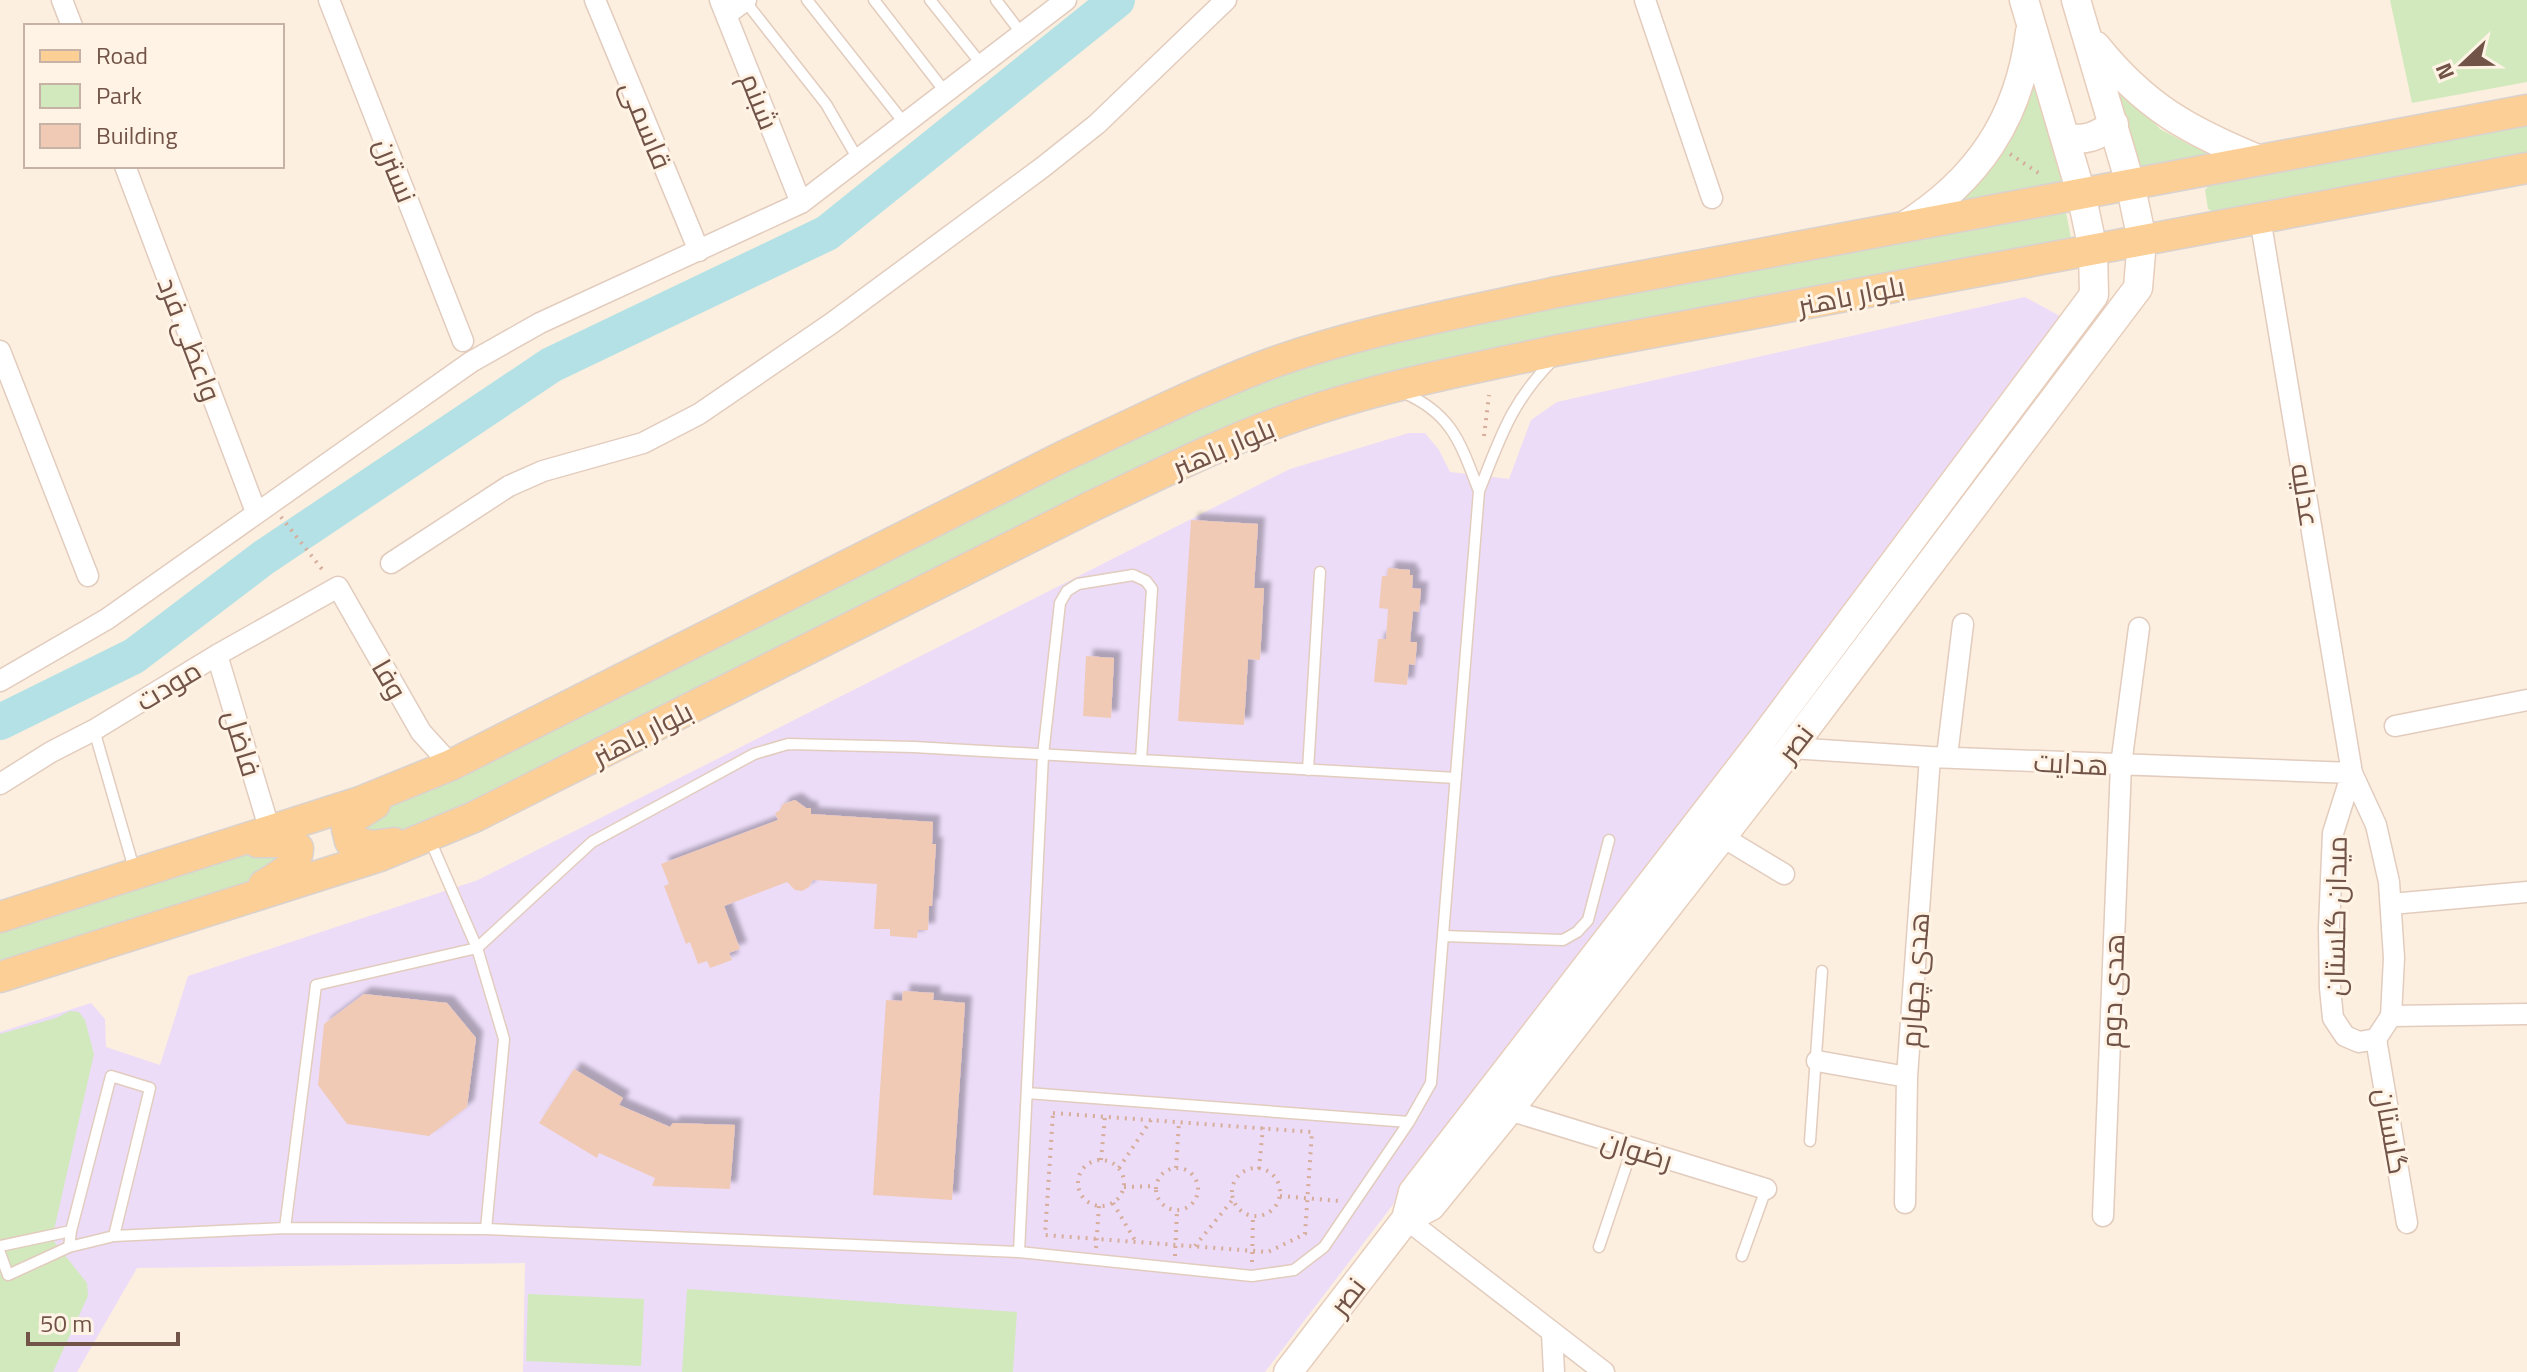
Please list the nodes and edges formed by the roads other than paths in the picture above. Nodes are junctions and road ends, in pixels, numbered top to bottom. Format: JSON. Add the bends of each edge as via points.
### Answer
{"nodes":[{"id":1,"x":62,"y":0,"type":"edge"},
{"id":2,"x":329,"y":0,"type":"edge"},
{"id":3,"x":595,"y":0,"type":"edge"},
{"id":4,"x":745,"y":0,"type":"edge"},
{"id":5,"x":807,"y":0,"type":"edge"},
{"id":6,"x":874,"y":0,"type":"edge"},
{"id":7,"x":930,"y":0,"type":"edge"},
{"id":8,"x":996,"y":0,"type":"edge"},
{"id":9,"x":1226,"y":0,"type":"edge"},
{"id":10,"x":1645,"y":0,"type":"edge"},
{"id":11,"x":2076,"y":0,"type":"edge"},
{"id":12,"x":1060,"y":2,"type":"edge"},
{"id":13,"x":723,"y":8,"type":"edge"},
{"id":14,"x":2027,"y":11,"type":"edge"},
{"id":15,"x":71,"y":24,"type":"edge"},
{"id":16,"x":1022,"y":34,"type":"junction"},
{"id":17,"x":2087,"y":36,"type":"junction"},
{"id":18,"x":982,"y":65,"type":"junction"},
{"id":19,"x":946,"y":93,"type":"junction"},
{"id":20,"x":2527,"y":110,"type":"edge"},
{"id":21,"x":2114,"y":124,"type":"junction"},
{"id":22,"x":905,"y":125,"type":"junction"},
{"id":23,"x":2065,"y":137,"type":"junction"},
{"id":24,"x":2260,"y":160,"type":"junction"},
{"id":25,"x":859,"y":161,"type":"junction"},
{"id":26,"x":126,"y":168,"type":"edge"},
{"id":27,"x":2527,"y":168,"type":"edge"},
{"id":28,"x":2130,"y":183,"type":"junction"},
{"id":29,"x":2081,"y":193,"type":"junction"},
{"id":30,"x":1712,"y":198,"type":"dead end"},
{"id":31,"x":801,"y":203,"type":"junction"},
{"id":32,"x":2260,"y":218,"type":"junction"},
{"id":33,"x":1903,"y":227,"type":"junction"},
{"id":34,"x":2142,"y":240,"type":"junction"},
{"id":35,"x":2093,"y":250,"type":"junction"},
{"id":36,"x":699,"y":251,"type":"junction"},
{"id":37,"x":463,"y":341,"type":"dead end"},
{"id":38,"x":1564,"y":349,"type":"junction"},
{"id":39,"x":0,"y":351,"type":"edge"},
{"id":40,"x":1391,"y":388,"type":"junction"},
{"id":41,"x":1479,"y":491,"type":"junction"},
{"id":42,"x":256,"y":512,"type":"junction"},
{"id":43,"x":391,"y":563,"type":"dead end"},
{"id":44,"x":1320,"y":572,"type":"dead end"},
{"id":45,"x":88,"y":576,"type":"dead end"},
{"id":46,"x":338,"y":587,"type":"joint"},
{"id":47,"x":1963,"y":624,"type":"dead end"},
{"id":48,"x":2139,"y":628,"type":"dead end"},
{"id":49,"x":217,"y":655,"type":"junction"},
{"id":50,"x":0,"y":681,"type":"edge"},
{"id":51,"x":2527,"y":700,"type":"edge"},
{"id":52,"x":2395,"y":726,"type":"dead end"},
{"id":53,"x":94,"y":730,"type":"junction"},
{"id":54,"x":1791,"y":748,"type":"junction"},
{"id":55,"x":1043,"y":755,"type":"junction"},
{"id":56,"x":1938,"y":757,"type":"junction"},
{"id":57,"x":1141,"y":760,"type":"junction"},
{"id":58,"x":451,"y":765,"type":"junction"},
{"id":59,"x":2121,"y":765,"type":"junction"},
{"id":60,"x":1308,"y":770,"type":"junction"},
{"id":61,"x":2352,"y":773,"type":"junction"},
{"id":62,"x":1456,"y":778,"type":"junction"},
{"id":63,"x":415,"y":780,"type":"junction"},
{"id":64,"x":0,"y":784,"type":"edge"},
{"id":65,"x":270,"y":831,"type":"junction"},
{"id":66,"x":433,"y":834,"type":"junction"},
{"id":67,"x":1721,"y":836,"type":"junction"},
{"id":68,"x":1609,"y":840,"type":"dead end"},
{"id":69,"x":207,"y":851,"type":"junction"},
{"id":70,"x":136,"y":874,"type":"junction"},
{"id":71,"x":1784,"y":874,"type":"dead end"},
{"id":72,"x":2527,"y":892,"type":"edge"},
{"id":73,"x":2391,"y":904,"type":"junction"},
{"id":74,"x":224,"y":906,"type":"junction"},
{"id":75,"x":0,"y":917,"type":"edge"},
{"id":76,"x":1443,"y":936,"type":"junction"},
{"id":77,"x":477,"y":948,"type":"junction"},
{"id":78,"x":1822,"y":971,"type":"dead end"},
{"id":79,"x":0,"y":977,"type":"edge"},
{"id":80,"x":2527,"y":1014,"type":"edge"},
{"id":81,"x":2391,"y":1016,"type":"junction"},
{"id":82,"x":2376,"y":1039,"type":"junction"},
{"id":83,"x":1817,"y":1061,"type":"junction"},
{"id":84,"x":1907,"y":1077,"type":"junction"},
{"id":85,"x":1027,"y":1093,"type":"junction"},
{"id":86,"x":1509,"y":1110,"type":"junction"},
{"id":87,"x":1409,"y":1122,"type":"junction"},
{"id":88,"x":1810,"y":1141,"type":"dead end"},
{"id":89,"x":1632,"y":1149,"type":"junction"},
{"id":90,"x":1766,"y":1189,"type":"joint"},
{"id":91,"x":1905,"y":1203,"type":"dead end"},
{"id":92,"x":2103,"y":1216,"type":"dead end"},
{"id":93,"x":1406,"y":1219,"type":"junction"},
{"id":94,"x":2407,"y":1223,"type":"dead end"},
{"id":95,"x":285,"y":1228,"type":"junction"},
{"id":96,"x":486,"y":1229,"type":"junction"},
{"id":97,"x":71,"y":1231,"type":"junction"},
{"id":98,"x":114,"y":1236,"type":"junction"},
{"id":99,"x":0,"y":1246,"type":"edge"},
{"id":100,"x":69,"y":1247,"type":"junction"},
{"id":101,"x":1599,"y":1247,"type":"dead end"},
{"id":102,"x":1019,"y":1252,"type":"junction"},
{"id":103,"x":0,"y":1253,"type":"edge"},
{"id":104,"x":1742,"y":1256,"type":"dead end"},
{"id":105,"x":1552,"y":1333,"type":"junction"},
{"id":106,"x":1288,"y":1372,"type":"edge"},
{"id":107,"x":1554,"y":1372,"type":"edge"},
{"id":108,"x":1604,"y":1372,"type":"edge"}],
"edges":[{"from":1,"to":15,"type":"street"},
{"from":2,"to":37,"type":"street","name":"نسترن"},
{"from":3,"to":36,"type":"street","name":"قاسمی"},
{"from":4,"to":13,"type":"street"},
{"from":4,"to":25,"type":"lane","via":[[826,104]]},
{"from":5,"to":22,"type":"lane"},
{"from":6,"to":19,"type":"lane"},
{"from":7,"to":18,"type":"lane"},
{"from":8,"to":16,"type":"lane"},
{"from":9,"to":43,"type":"street","via":[[1097,124],[832,323],[711,406],[643,443],[509,486]]},
{"from":10,"to":30,"type":"street"},
{"from":11,"to":17,"type":"street","name":"نصر"},
{"from":12,"to":16,"type":"street"},
{"from":13,"to":31,"type":"street","name":"شبنم"},
{"from":14,"to":23,"type":"street","name":"نصر"},
{"from":14,"to":33,"type":"street","via":[[2026,60],[1993,142],[1934,208]]},
{"from":16,"to":18,"type":"street"},
{"from":17,"to":21,"type":"street","name":"نصر"},
{"from":17,"to":24,"type":"street","via":[[2121,78],[2164,114]]},
{"from":18,"to":19,"type":"street"},
{"from":19,"to":22,"type":"street"},
{"from":20,"to":24,"type":"main road","name":"بلوار باهنر"},
{"from":21,"to":23,"type":"street","via":[[2091,138]]},
{"from":21,"to":28,"type":"street","name":"نصر"},
{"from":22,"to":25,"type":"street"},
{"from":23,"to":29,"type":"street","name":"نصر"},
{"from":24,"to":28,"type":"main road","name":"بلوار باهنر"},
{"from":25,"to":31,"type":"street"},
{"from":26,"to":42,"type":"street","name":"واعظی فرد"},
{"from":27,"to":32,"type":"main road","name":"بلوار باهنر"},
{"from":28,"to":29,"type":"main road","name":"بلوار باهنر"},
{"from":28,"to":34,"type":"street","name":"نصر"},
{"from":29,"to":33,"type":"main road","name":"بلوار باهنر"},
{"from":29,"to":35,"type":"street","name":"نصر"},
{"from":31,"to":36,"type":"street"},
{"from":32,"to":34,"type":"main road","name":"بلوار باهنر"},
{"from":32,"to":61,"type":"street","name":"عدلیه"},
{"from":33,"to":58,"type":"main road","name":"بلوار باهنر","via":[[1420,321],[1266,366],[1064,456]]},
{"from":34,"to":35,"type":"main road","name":"بلوار باهنر"},
{"from":34,"to":54,"type":"street","name":"نصر","via":[[2138,288]]},
{"from":35,"to":38,"type":"main road","name":"بلوار باهنر"},
{"from":35,"to":93,"type":"street","name":"نصر","via":[[2094,295],[1761,741],[1413,1192]]},
{"from":36,"to":42,"type":"street","via":[[540,323],[471,362]]},
{"from":38,"to":40,"type":"main road","name":"بلوار باهنر"},
{"from":38,"to":41,"type":"lane","via":[[1515,405]]},
{"from":39,"to":45,"type":"street"},
{"from":40,"to":41,"type":"lane","via":[[1419,400],[1450,425]]},
{"from":40,"to":66,"type":"main road","name":"بلوار باهنر","via":[[1285,420],[1187,461]]},
{"from":41,"to":62,"type":"lane"},
{"from":42,"to":50,"type":"street","via":[[107,619]]},
{"from":44,"to":60,"type":"lane"},
{"from":46,"to":49,"type":"street","name":"مودت"},
{"from":46,"to":58,"type":"street","name":"وفا","via":[[421,732]]},
{"from":47,"to":56,"type":"street","name":"هدی چهارم"},
{"from":48,"to":59,"type":"street","name":"هدی دوم"},
{"from":49,"to":53,"type":"street","name":"مودت"},
{"from":49,"to":65,"type":"street","name":"فاضل"},
{"from":51,"to":52,"type":"street"},
{"from":53,"to":64,"type":"street","name":"مودت"},
{"from":53,"to":70,"type":"lane"},
{"from":54,"to":56,"type":"street","name":"هدایت"},
{"from":54,"to":67,"type":"street","name":"نصر"},
{"from":55,"to":57,"type":"lane"},
{"from":55,"to":57,"type":"lane","via":[[1060,603],[1078,584],[1133,575],[1152,589]]},
{"from":55,"to":77,"type":"lane","via":[[788,744],[754,754],[592,842]]},
{"from":55,"to":85,"type":"lane"},
{"from":56,"to":59,"type":"street","name":"هدایت"},
{"from":56,"to":84,"type":"street","name":"هدی چهارم"},
{"from":57,"to":60,"type":"lane"},
{"from":58,"to":63,"type":"main road","name":"بلوار باهنر"},
{"from":59,"to":61,"type":"street","name":"هدایت"},
{"from":59,"to":92,"type":"street","name":"هدی دوم"},
{"from":60,"to":62,"type":"lane"},
{"from":61,"to":73,"type":"street","name":"میدان گلستان","via":[[2376,825]]},
{"from":61,"to":82,"type":"street","name":"میدان گلستان","via":[[2333,833],[2330,988],[2333,1018],[2345,1036],[2359,1042]]},
{"from":62,"to":76,"type":"lane"},
{"from":63,"to":65,"type":"main road","name":"بلوار باهنر"},
{"from":63,"to":66,"type":"main road","via":[[353,818],[347,829],[350,841],[372,846]]},
{"from":65,"to":69,"type":"main road","name":"بلوار باهنر"},
{"from":66,"to":74,"type":"main road","name":"بلوار باهنر"},
{"from":66,"to":77,"type":"lane"},
{"from":67,"to":71,"type":"street"},
{"from":67,"to":86,"type":"street","name":"نصر"},
{"from":68,"to":76,"type":"lane","via":[[1588,920],[1577,932],[1563,940]]},
{"from":69,"to":70,"type":"main road","name":"بلوار باهنر"},
{"from":69,"to":74,"type":"main road","via":[[269,842],[298,848],[291,866]]},
{"from":70,"to":75,"type":"main road","name":"بلوار باهنر"},
{"from":72,"to":73,"type":"street"},
{"from":73,"to":81,"type":"street","name":"میدان گلستان"},
{"from":74,"to":79,"type":"main road","name":"بلوار باهنر"},
{"from":76,"to":87,"type":"lane","via":[[1431,1083]]},
{"from":77,"to":95,"type":"lane","via":[[316,985]]},
{"from":77,"to":96,"type":"lane","via":[[504,1039]]},
{"from":78,"to":83,"type":"lane"},
{"from":80,"to":81,"type":"street"},
{"from":81,"to":82,"type":"street"},
{"from":82,"to":94,"type":"street","name":"گلستان"},
{"from":83,"to":84,"type":"street"},
{"from":83,"to":88,"type":"lane"},
{"from":84,"to":91,"type":"street","name":"هدی چهارم"},
{"from":85,"to":87,"type":"lane"},
{"from":85,"to":102,"type":"lane"},
{"from":86,"to":89,"type":"street","name":"رضوان"},
{"from":86,"to":93,"type":"street","name":"نصر","via":[[1431,1206]]},
{"from":87,"to":102,"type":"lane","via":[[1324,1247],[1294,1270],[1252,1276]]},
{"from":89,"to":90,"type":"street","name":"رضوان"},
{"from":89,"to":101,"type":"lane"},
{"from":90,"to":104,"type":"lane"},
{"from":93,"to":105,"type":"street"},
{"from":93,"to":106,"type":"street","name":"نصر"},
{"from":95,"to":96,"type":"lane"},
{"from":95,"to":98,"type":"lane"},
{"from":96,"to":102,"type":"lane"},
{"from":97,"to":98,"type":"lane","via":[[111,1076],[150,1088]]},
{"from":97,"to":99,"type":"lane"},
{"from":97,"to":100,"type":"lane"},
{"from":98,"to":100,"type":"lane"},
{"from":100,"to":103,"type":"lane","via":[[8,1275]]},
{"from":105,"to":107,"type":"street"},
{"from":105,"to":108,"type":"street"}]}
